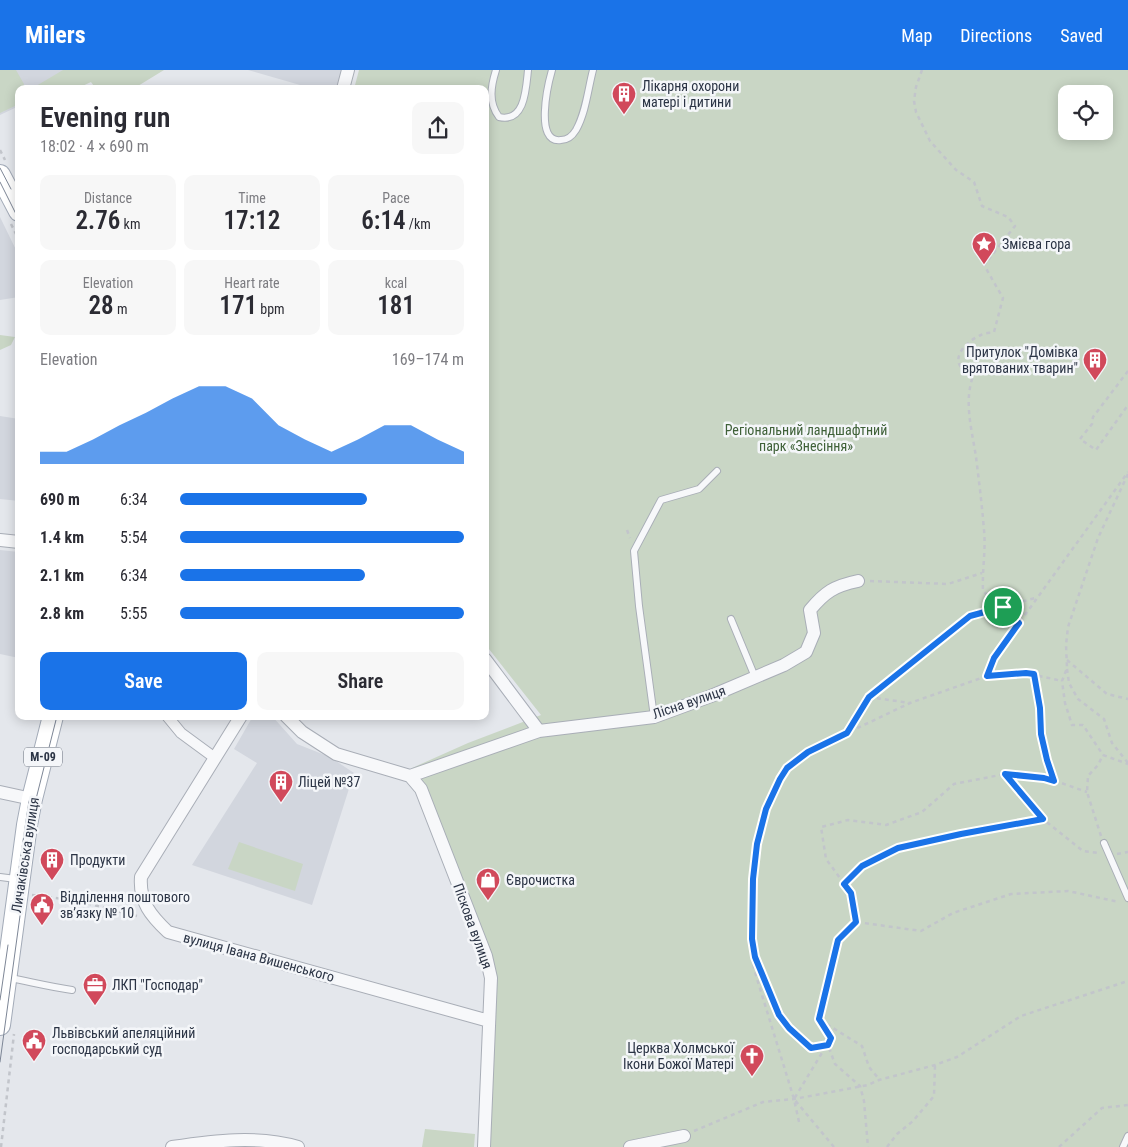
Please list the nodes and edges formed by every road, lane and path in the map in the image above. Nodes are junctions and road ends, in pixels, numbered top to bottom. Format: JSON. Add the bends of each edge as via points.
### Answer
{"nodes":[{"id":1,"x":348,"y":70,"type":"edge"},
{"id":2,"x":496,"y":70,"type":"edge"},
{"id":3,"x":528,"y":70,"type":"edge"},
{"id":4,"x":552,"y":70,"type":"edge"},
{"id":5,"x":593,"y":70,"type":"edge"},
{"id":6,"x":922,"y":70,"type":"edge"},
{"id":7,"x":344,"y":85,"type":"edge"},
{"id":8,"x":0,"y":175,"type":"edge"},
{"id":9,"x":15,"y":204,"type":"edge"},
{"id":10,"x":1128,"y":371,"type":"edge"},
{"id":11,"x":1128,"y":405,"type":"edge"},
{"id":12,"x":717,"y":471,"type":"dead end"},
{"id":13,"x":1128,"y":473,"type":"edge"},
{"id":14,"x":0,"y":540,"type":"edge"},
{"id":15,"x":15,"y":542,"type":"edge"},
{"id":16,"x":982,"y":573,"type":"junction"},
{"id":17,"x":858,"y":581,"type":"joint"},
{"id":18,"x":1037,"y":598,"type":"junction"},
{"id":19,"x":1003,"y":607,"type":"junction"},
{"id":20,"x":730,"y":619,"type":"dead end"},
{"id":21,"x":1019,"y":623,"type":"junction"},
{"id":22,"x":1067,"y":660,"type":"junction"},
{"id":23,"x":489,"y":664,"type":"edge"},
{"id":24,"x":1067,"y":668,"type":"junction"},
{"id":25,"x":1034,"y":674,"type":"junction"},
{"id":26,"x":987,"y":676,"type":"junction"},
{"id":27,"x":755,"y":677,"type":"junction"},
{"id":28,"x":1062,"y":681,"type":"junction"},
{"id":29,"x":869,"y":697,"type":"junction"},
{"id":30,"x":1128,"y":699,"type":"edge"},
{"id":31,"x":910,"y":703,"type":"junction"},
{"id":32,"x":654,"y":716,"type":"junction"},
{"id":33,"x":53,"y":720,"type":"edge"},
{"id":34,"x":170,"y":720,"type":"edge"},
{"id":35,"x":239,"y":720,"type":"edge"},
{"id":36,"x":290,"y":720,"type":"edge"},
{"id":37,"x":539,"y":731,"type":"junction"},
{"id":38,"x":847,"y":733,"type":"junction"},
{"id":39,"x":1102,"y":755,"type":"junction"},
{"id":40,"x":215,"y":758,"type":"junction"},
{"id":41,"x":1128,"y":763,"type":"edge"},
{"id":42,"x":1005,"y":774,"type":"junction"},
{"id":43,"x":410,"y":776,"type":"junction"},
{"id":44,"x":1054,"y":781,"type":"junction"},
{"id":45,"x":0,"y":792,"type":"edge"},
{"id":46,"x":1086,"y":792,"type":"junction"},
{"id":47,"x":32,"y":799,"type":"junction"},
{"id":48,"x":1043,"y":819,"type":"junction"},
{"id":49,"x":1104,"y":843,"type":"joint"},
{"id":50,"x":1109,"y":855,"type":"junction"},
{"id":51,"x":17,"y":884,"type":"edge"},
{"id":52,"x":844,"y":884,"type":"junction"},
{"id":53,"x":1128,"y":898,"type":"edge"},
{"id":54,"x":1119,"y":902,"type":"dead end"},
{"id":55,"x":155,"y":920,"type":"junction"},
{"id":56,"x":856,"y":922,"type":"junction"},
{"id":57,"x":755,"y":957,"type":"junction"},
{"id":58,"x":6,"y":978,"type":"junction"},
{"id":59,"x":1128,"y":981,"type":"edge"},
{"id":60,"x":72,"y":990,"type":"dead end"},
{"id":61,"x":819,"y":1019,"type":"junction"},
{"id":62,"x":489,"y":1021,"type":"junction"},
{"id":63,"x":7,"y":1028,"type":"edge"},
{"id":64,"x":828,"y":1045,"type":"junction"},
{"id":65,"x":935,"y":1065,"type":"junction"},
{"id":66,"x":879,"y":1080,"type":"junction"},
{"id":67,"x":860,"y":1086,"type":"junction"},
{"id":68,"x":794,"y":1099,"type":"junction"},
{"id":69,"x":1128,"y":1105,"type":"edge"},
{"id":70,"x":799,"y":1122,"type":"dead end"},
{"id":71,"x":684,"y":1136,"type":"joint"},
{"id":72,"x":1128,"y":1136,"type":"edge"},
{"id":73,"x":1,"y":1147,"type":"edge"},
{"id":74,"x":172,"y":1147,"type":"edge"},
{"id":75,"x":298,"y":1147,"type":"edge"},
{"id":76,"x":484,"y":1147,"type":"edge"},
{"id":77,"x":630,"y":1147,"type":"edge"},
{"id":78,"x":834,"y":1147,"type":"edge"},
{"id":79,"x":868,"y":1147,"type":"edge"},
{"id":80,"x":887,"y":1147,"type":"edge"},
{"id":81,"x":1059,"y":1147,"type":"edge"},
{"id":82,"x":1123,"y":1147,"type":"edge"}],
"edges":[{"from":1,"to":7,"type":"street"},
{"from":2,"to":3,"type":"lane","via":[[491,87],[492,103],[499,116],[507,118],[519,110]]},
{"from":4,"to":5,"type":"lane","via":[[545,116],[547,133],[557,141],[565,140],[576,130]]},
{"from":6,"to":16,"type":"path","via":[[914,101],[930,141],[956,170],[974,182],[982,206],[1008,217],[1015,226],[984,265],[1003,298],[994,332],[980,335],[969,343],[960,352],[959,361],[962,368],[974,374],[969,405],[984,528]]},
{"from":8,"to":9,"type":"main road"},
{"from":10,"to":11,"type":"path","via":[[1080,439],[1096,450]]},
{"from":12,"to":32,"type":"lane","via":[[700,489],[661,500],[634,551],[638,606]]},
{"from":13,"to":18,"type":"path"},
{"from":13,"to":22,"type":"path","via":[[1098,538],[1068,626]]},
{"from":14,"to":15,"type":"street"},
{"from":16,"to":17,"type":"path","via":[[948,584]]},
{"from":16,"to":19,"type":"path","via":[[984,591]]},
{"from":17,"to":27,"type":"street","name":"Лісна вулиця","via":[[836,586],[810,610],[814,632],[806,652]]},
{"from":18,"to":19,"type":"path"},
{"from":18,"to":21,"type":"path"},
{"from":19,"to":21,"type":"path"},
{"from":19,"to":29,"type":"path","via":[[970,616]]},
{"from":20,"to":27,"type":"lane"},
{"from":21,"to":26,"type":"path","via":[[994,658]]},
{"from":22,"to":24,"type":"path"},
{"from":22,"to":30,"type":"path","via":[[1107,694]]},
{"from":23,"to":37,"type":"street"},
{"from":24,"to":28,"type":"path"},
{"from":24,"to":41,"type":"path","via":[[1069,683],[1078,699],[1104,719],[1112,743]]},
{"from":25,"to":26,"type":"path"},
{"from":25,"to":28,"type":"path"},
{"from":25,"to":44,"type":"path","via":[[1041,734]]},
{"from":26,"to":31,"type":"path"},
{"from":27,"to":32,"type":"street","name":"Лісна вулиця"},
{"from":28,"to":39,"type":"path","via":[[1072,725],[1083,725]]},
{"from":29,"to":31,"type":"path"},
{"from":29,"to":38,"type":"path"},
{"from":31,"to":38,"type":"path"},
{"from":32,"to":37,"type":"street","name":"Лісна вулиця"},
{"from":33,"to":47,"type":"main road","name":"Личаківська вулиця","number":"М-09"},
{"from":34,"to":40,"type":"street","via":[[181,733]]},
{"from":35,"to":40,"type":"street","name":"вулиця Івана Вишенського"},
{"from":36,"to":43,"type":"street","via":[[302,732],[336,754]]},
{"from":37,"to":43,"type":"street","name":"Лісна вулиця"},
{"from":38,"to":57,"type":"path","via":[[808,752],[787,768],[766,809],[753,879],[752,939]]},
{"from":39,"to":41,"type":"path"},
{"from":39,"to":46,"type":"path","via":[[1088,776]]},
{"from":40,"to":55,"type":"street","name":"вулиця Івана Вишенського","via":[[142,877],[140,890],[143,901]]},
{"from":42,"to":44,"type":"path"},
{"from":42,"to":48,"type":"path"},
{"from":42,"to":52,"type":"path","via":[[954,784],[922,812],[886,825],[848,820],[821,827],[826,859]]},
{"from":43,"to":62,"type":"street","name":"Піскова вулиця","via":[[421,789],[486,956],[491,978]]},
{"from":44,"to":46,"type":"path"},
{"from":45,"to":47,"type":"street"},
{"from":46,"to":49,"type":"path"},
{"from":47,"to":51,"type":"main road","name":"Личаківська вулиця","number":"М-09"},
{"from":48,"to":50,"type":"path","via":[[1083,851]]},
{"from":48,"to":52,"type":"path","via":[[898,848],[862,866]]},
{"from":49,"to":50,"type":"lane"},
{"from":50,"to":53,"type":"lane"},
{"from":51,"to":55,"type":"path"},
{"from":51,"to":58,"type":"main road","name":"Личаківська вулиця","number":"М-09"},
{"from":52,"to":56,"type":"path","via":[[851,893]]},
{"from":54,"to":56,"type":"path","via":[[1068,891],[1012,894],[953,913],[921,931]]},
{"from":55,"to":62,"type":"street","name":"вулиця Івана Вишенського","via":[[168,932]]},
{"from":56,"to":61,"type":"path","via":[[838,940]]},
{"from":57,"to":64,"type":"path","via":[[779,1015],[789,1028],[811,1048]]},
{"from":57,"to":68,"type":"path","via":[[754,969]]},
{"from":58,"to":60,"type":"lane"},
{"from":58,"to":63,"type":"main road","name":"Личаківська вулиця","number":"М-09"},
{"from":59,"to":65,"type":"path","via":[[1021,1016],[957,1057]]},
{"from":61,"to":64,"type":"path","via":[[831,1038]]},
{"from":61,"to":66,"type":"path","via":[[862,1046],[869,1067]]},
{"from":62,"to":76,"type":"street","name":"Піскова вулиця"},
{"from":63,"to":73,"type":"path"},
{"from":64,"to":67,"type":"path","via":[[835,1064]]},
{"from":64,"to":68,"type":"path"},
{"from":65,"to":66,"type":"path"},
{"from":65,"to":80,"type":"path","via":[[934,1096]]},
{"from":66,"to":67,"type":"path"},
{"from":67,"to":68,"type":"path"},
{"from":67,"to":79,"type":"path"},
{"from":68,"to":70,"type":"path"},
{"from":68,"to":71,"type":"path","via":[[763,1102]]},
{"from":68,"to":78,"type":"path"},
{"from":69,"to":81,"type":"path","via":[[1102,1108]]},
{"from":71,"to":77,"type":"street"},
{"from":72,"to":82,"type":"lane"},
{"from":74,"to":75,"type":"street","via":[[257,1140]]}]}
